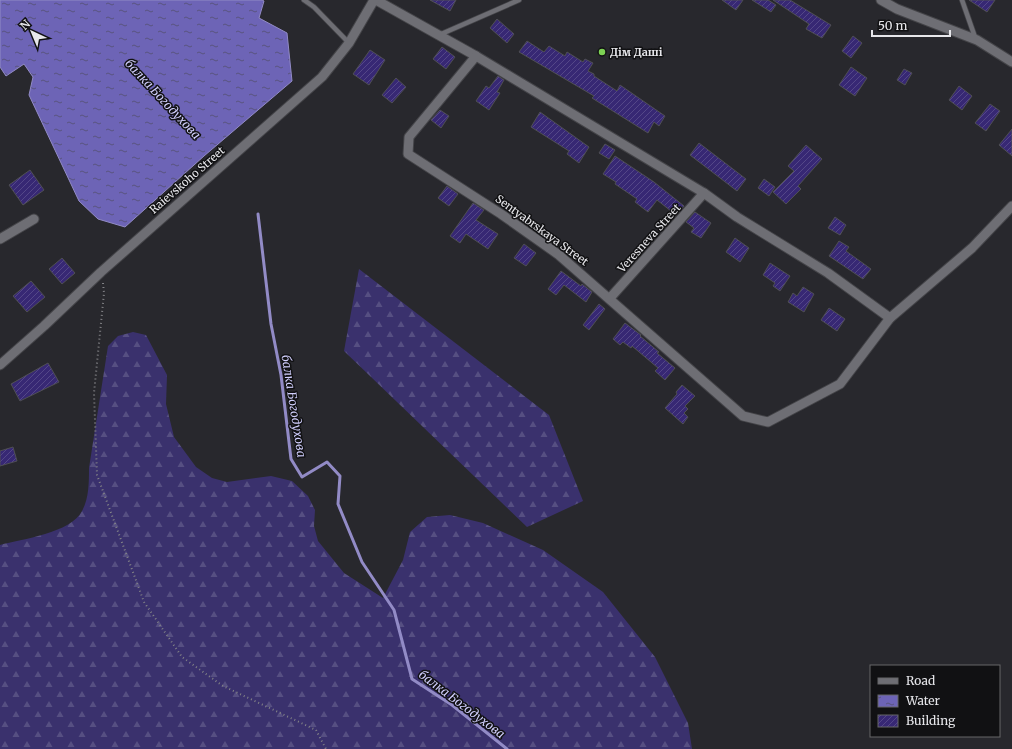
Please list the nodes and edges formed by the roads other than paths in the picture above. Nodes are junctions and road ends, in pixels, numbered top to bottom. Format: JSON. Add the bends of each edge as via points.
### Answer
{"nodes":[{"id":1,"x":304,"y":0,"type":"edge"},
{"id":2,"x":375,"y":0,"type":"edge"},
{"id":3,"x":519,"y":0,"type":"edge"},
{"id":4,"x":881,"y":0,"type":"edge"},
{"id":5,"x":962,"y":0,"type":"edge"},
{"id":6,"x":439,"y":35,"type":"junction"},
{"id":7,"x":977,"y":40,"type":"junction"},
{"id":8,"x":350,"y":43,"type":"junction"},
{"id":9,"x":476,"y":56,"type":"junction"},
{"id":10,"x":1012,"y":62,"type":"edge"},
{"id":11,"x":704,"y":193,"type":"junction"},
{"id":12,"x":1012,"y":206,"type":"edge"},
{"id":13,"x":34,"y":219,"type":"dead end"},
{"id":14,"x":0,"y":239,"type":"edge"},
{"id":15,"x":610,"y":298,"type":"junction"},
{"id":16,"x":890,"y":318,"type":"junction"},
{"id":17,"x":0,"y":365,"type":"edge"}],
"edges":[{"from":1,"to":8,"type":"lane"},
{"from":2,"to":6,"type":"street"},
{"from":2,"to":8,"type":"street","name":"Raievskoho Street"},
{"from":3,"to":6,"type":"lane"},
{"from":4,"to":7,"type":"street","via":[[897,9]]},
{"from":5,"to":7,"type":"lane"},
{"from":6,"to":9,"type":"street"},
{"from":7,"to":10,"type":"street"},
{"from":8,"to":17,"type":"street","name":"Raievskoho Street","via":[[322,77]]},
{"from":9,"to":11,"type":"street"},
{"from":9,"to":15,"type":"street","name":"Sentyabrskaya Street","via":[[410,137],[408,154],[559,255]]},
{"from":11,"to":15,"type":"street","name":"Veresneva Street"},
{"from":11,"to":16,"type":"street","via":[[737,217],[828,273]]},
{"from":12,"to":16,"type":"street","via":[[972,248]]},
{"from":13,"to":14,"type":"street"},
{"from":15,"to":16,"type":"street","name":"Sentyabrskaya Street","via":[[744,416],[768,422],[840,384]]}]}
